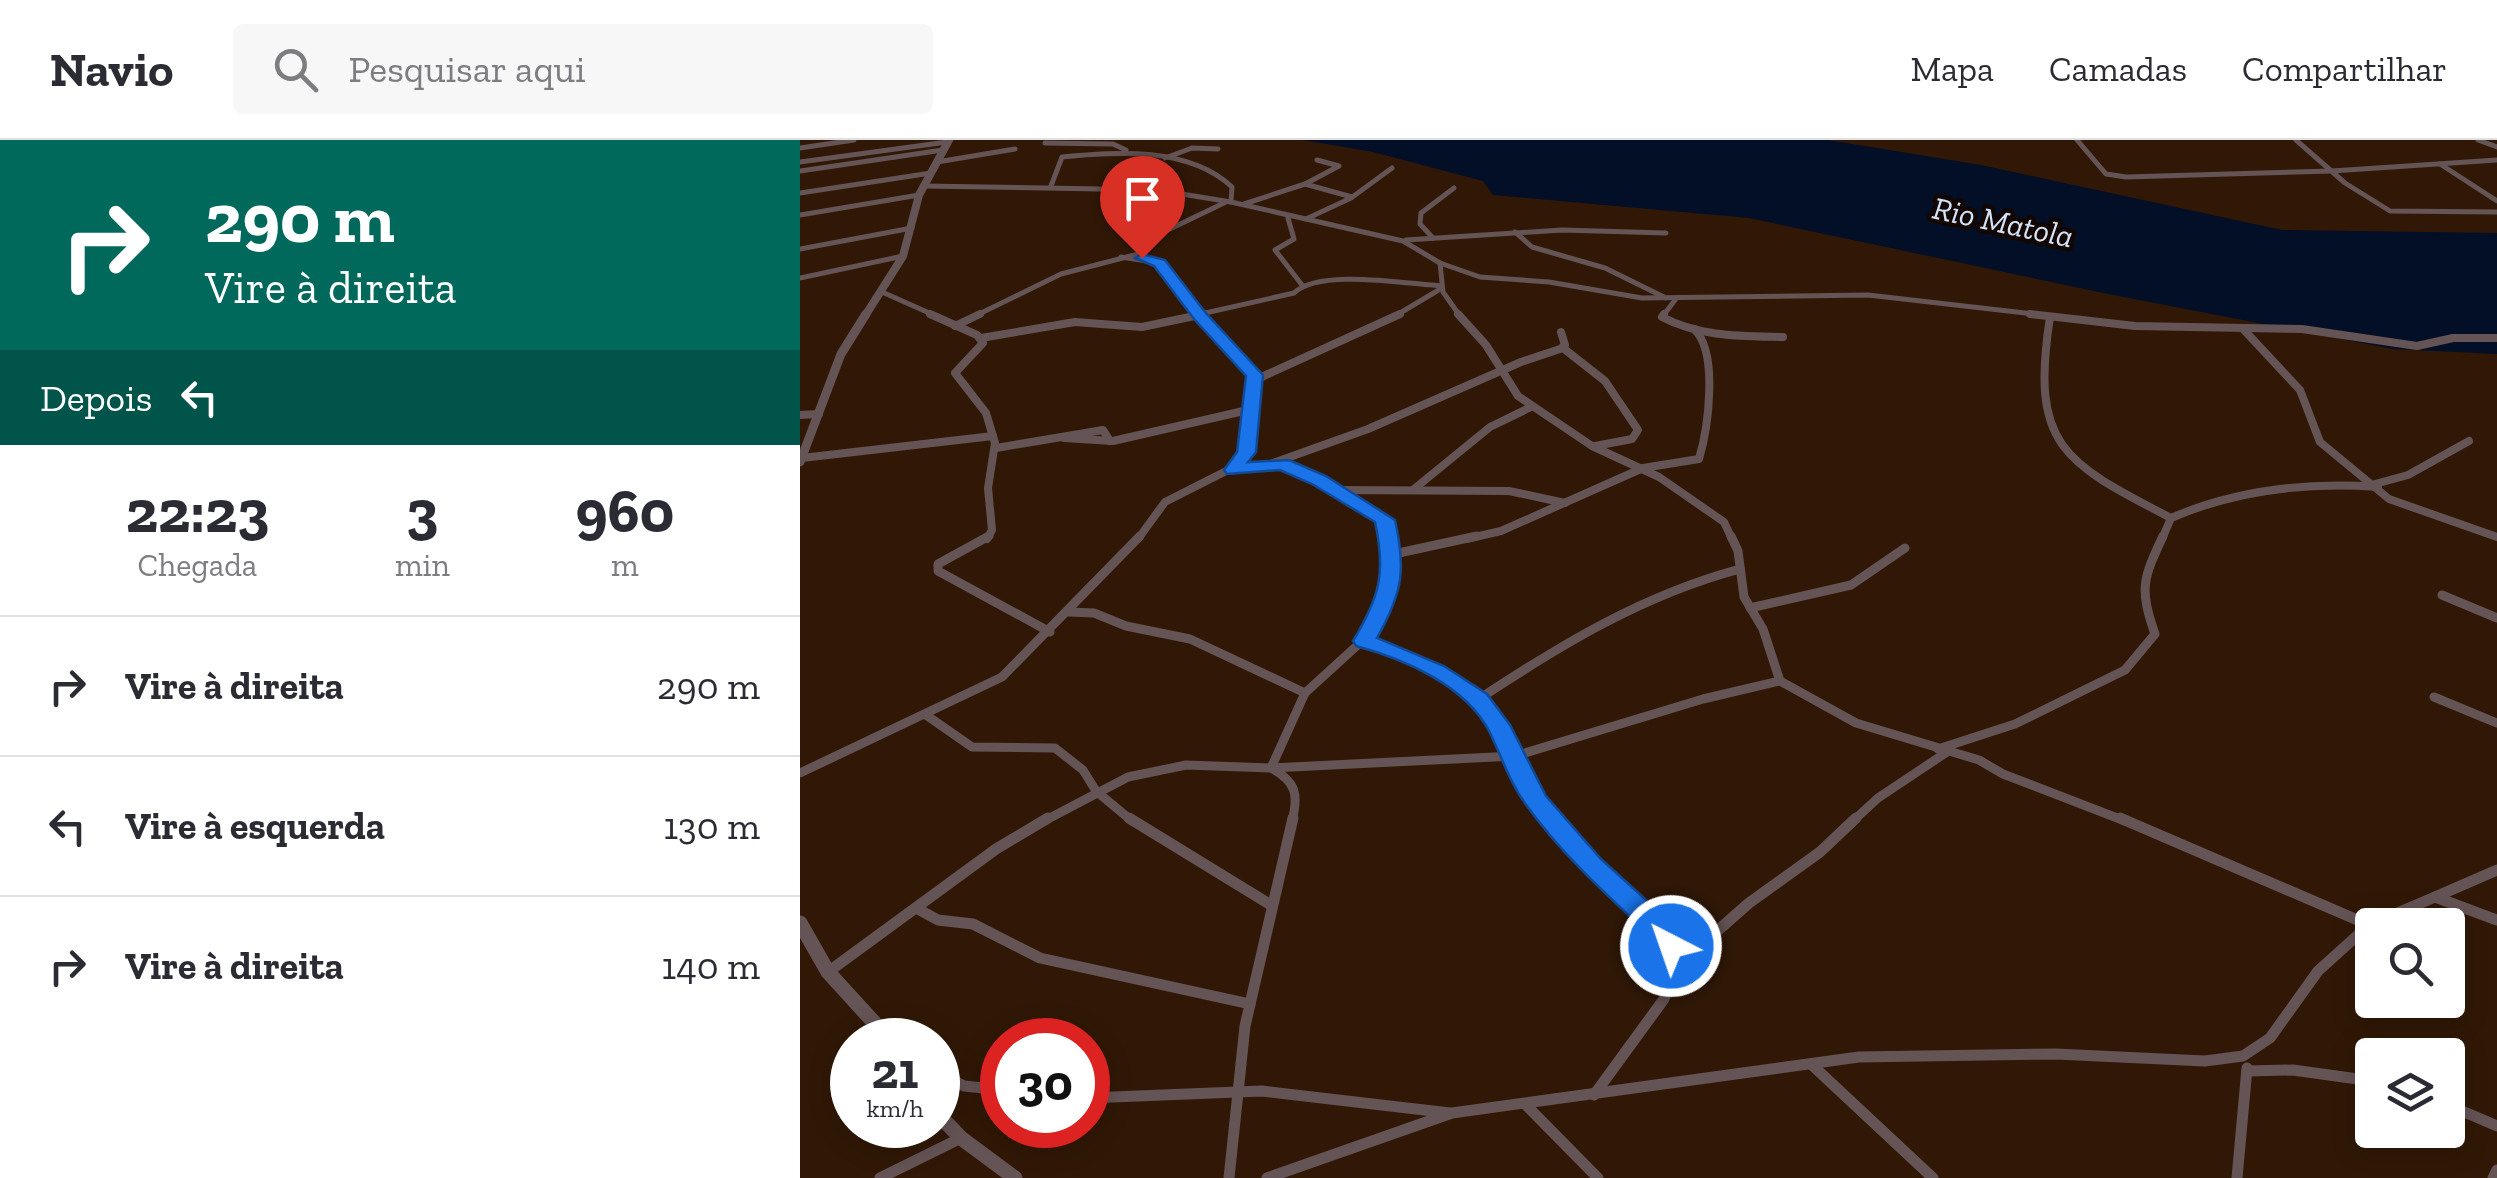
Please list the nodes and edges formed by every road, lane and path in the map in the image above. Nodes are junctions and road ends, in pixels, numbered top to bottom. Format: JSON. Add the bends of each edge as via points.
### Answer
{"nodes":[{"id":1,"x":854,"y":140,"type":"edge"},
{"id":2,"x":891,"y":140,"type":"edge"},
{"id":3,"x":2076,"y":140,"type":"edge"},
{"id":4,"x":2296,"y":140,"type":"edge"},
{"id":5,"x":2478,"y":140,"type":"edge"},
{"id":6,"x":1113,"y":142,"type":"edge"},
{"id":7,"x":947,"y":144,"type":"edge"},
{"id":8,"x":1045,"y":144,"type":"dead end"},
{"id":9,"x":2497,"y":147,"type":"edge"},
{"id":10,"x":800,"y":148,"type":"edge"},
{"id":11,"x":896,"y":148,"type":"junction"},
{"id":12,"x":1014,"y":149,"type":"dead end"},
{"id":13,"x":1218,"y":149,"type":"dead end"},
{"id":14,"x":1128,"y":151,"type":"junction"},
{"id":15,"x":1165,"y":158,"type":"junction"},
{"id":16,"x":1317,"y":160,"type":"dead end"},
{"id":17,"x":2497,"y":160,"type":"edge"},
{"id":18,"x":2481,"y":161,"type":"junction"},
{"id":19,"x":800,"y":162,"type":"edge"},
{"id":20,"x":937,"y":162,"type":"junction"},
{"id":21,"x":2440,"y":164,"type":"junction"},
{"id":22,"x":1392,"y":168,"type":"dead end"},
{"id":23,"x":2332,"y":171,"type":"junction"},
{"id":24,"x":2497,"y":171,"type":"edge"},
{"id":25,"x":800,"y":172,"type":"edge"},
{"id":26,"x":931,"y":174,"type":"junction"},
{"id":27,"x":1304,"y":184,"type":"junction"},
{"id":28,"x":924,"y":186,"type":"junction"},
{"id":29,"x":1050,"y":186,"type":"junction"},
{"id":30,"x":1454,"y":188,"type":"dead end"},
{"id":31,"x":800,"y":193,"type":"edge"},
{"id":32,"x":919,"y":195,"type":"junction"},
{"id":33,"x":1352,"y":197,"type":"junction"},
{"id":34,"x":2497,"y":201,"type":"edge"},
{"id":35,"x":1229,"y":202,"type":"junction"},
{"id":36,"x":1241,"y":205,"type":"junction"},
{"id":37,"x":2497,"y":212,"type":"edge"},
{"id":38,"x":800,"y":215,"type":"edge"},
{"id":39,"x":1288,"y":218,"type":"junction"},
{"id":40,"x":1303,"y":221,"type":"junction"},
{"id":41,"x":912,"y":228,"type":"junction"},
{"id":42,"x":1515,"y":232,"type":"junction"},
{"id":43,"x":1666,"y":233,"type":"dead end"},
{"id":44,"x":1433,"y":238,"type":"junction"},
{"id":45,"x":1403,"y":241,"type":"junction"},
{"id":46,"x":800,"y":248,"type":"edge"},
{"id":47,"x":903,"y":256,"type":"junction"},
{"id":48,"x":1140,"y":256,"type":"junction"},
{"id":49,"x":1440,"y":264,"type":"junction"},
{"id":50,"x":800,"y":278,"type":"edge"},
{"id":51,"x":1302,"y":285,"type":"junction"},
{"id":52,"x":1442,"y":287,"type":"junction"},
{"id":53,"x":882,"y":292,"type":"junction"},
{"id":54,"x":1672,"y":300,"type":"junction"},
{"id":55,"x":1199,"y":316,"type":"junction"},
{"id":56,"x":2050,"y":317,"type":"junction"},
{"id":57,"x":956,"y":326,"type":"junction"},
{"id":58,"x":1694,"y":329,"type":"junction"},
{"id":59,"x":2244,"y":330,"type":"junction"},
{"id":60,"x":1561,"y":332,"type":"dead end"},
{"id":61,"x":981,"y":338,"type":"junction"},
{"id":62,"x":1783,"y":338,"type":"dead end"},
{"id":63,"x":2497,"y":338,"type":"edge"},
{"id":64,"x":1563,"y":348,"type":"junction"},
{"id":65,"x":1500,"y":372,"type":"junction"},
{"id":66,"x":1255,"y":380,"type":"junction"},
{"id":67,"x":1531,"y":408,"type":"junction"},
{"id":68,"x":1248,"y":410,"type":"junction"},
{"id":69,"x":818,"y":414,"type":"junction"},
{"id":70,"x":800,"y":416,"type":"edge"},
{"id":71,"x":993,"y":436,"type":"junction"},
{"id":72,"x":2469,"y":441,"type":"dead end"},
{"id":73,"x":1592,"y":446,"type":"junction"},
{"id":74,"x":996,"y":448,"type":"junction"},
{"id":75,"x":801,"y":460,"type":"edge"},
{"id":76,"x":1274,"y":463,"type":"junction"},
{"id":77,"x":1643,"y":468,"type":"junction"},
{"id":78,"x":1233,"y":470,"type":"junction"},
{"id":79,"x":2376,"y":486,"type":"junction"},
{"id":80,"x":1335,"y":490,"type":"junction"},
{"id":81,"x":1414,"y":490,"type":"junction"},
{"id":82,"x":1564,"y":503,"type":"junction"},
{"id":83,"x":2172,"y":518,"type":"junction"},
{"id":84,"x":2497,"y":537,"type":"edge"},
{"id":85,"x":1905,"y":548,"type":"dead end"},
{"id":86,"x":1394,"y":554,"type":"junction"},
{"id":87,"x":1740,"y":569,"type":"junction"},
{"id":88,"x":2442,"y":594,"type":"dead end"},
{"id":89,"x":1750,"y":608,"type":"junction"},
{"id":90,"x":1068,"y":612,"type":"junction"},
{"id":91,"x":2497,"y":618,"type":"edge"},
{"id":92,"x":1050,"y":632,"type":"junction"},
{"id":93,"x":1364,"y":641,"type":"junction"},
{"id":94,"x":1780,"y":680,"type":"junction"},
{"id":95,"x":1306,"y":693,"type":"junction"},
{"id":96,"x":2434,"y":698,"type":"dead end"},
{"id":97,"x":1479,"y":699,"type":"junction"},
{"id":98,"x":926,"y":715,"type":"junction"},
{"id":99,"x":2497,"y":723,"type":"edge"},
{"id":100,"x":1941,"y":751,"type":"junction"},
{"id":101,"x":1515,"y":756,"type":"junction"},
{"id":102,"x":1271,"y":768,"type":"junction"},
{"id":103,"x":800,"y":773,"type":"edge"},
{"id":104,"x":1096,"y":791,"type":"junction"},
{"id":105,"x":2497,"y":870,"type":"edge"},
{"id":106,"x":2435,"y":897,"type":"junction"},
{"id":107,"x":1272,"y":905,"type":"junction"},
{"id":108,"x":916,"y":908,"type":"junction"},
{"id":109,"x":2412,"y":908,"type":"edge"},
{"id":110,"x":2355,"y":918,"type":"edge"},
{"id":111,"x":2497,"y":920,"type":"edge"},
{"id":112,"x":800,"y":923,"type":"edge"},
{"id":113,"x":2355,"y":937,"type":"edge"},
{"id":114,"x":1671,"y":946,"type":"junction"},
{"id":115,"x":1695,"y":951,"type":"junction"},
{"id":116,"x":1674,"y":970,"type":"junction"},
{"id":117,"x":828,"y":972,"type":"junction"},
{"id":118,"x":1250,"y":1004,"type":"junction"},
{"id":119,"x":870,"y":1018,"type":"edge"},
{"id":120,"x":2243,"y":1056,"type":"junction"},
{"id":121,"x":1812,"y":1065,"type":"junction"},
{"id":122,"x":2248,"y":1071,"type":"junction"},
{"id":123,"x":2355,"y":1079,"type":"edge"},
{"id":124,"x":1236,"y":1091,"type":"junction"},
{"id":125,"x":1594,"y":1095,"type":"junction"},
{"id":126,"x":1110,"y":1097,"type":"edge"},
{"id":127,"x":1525,"y":1104,"type":"junction"},
{"id":128,"x":1452,"y":1113,"type":"junction"},
{"id":129,"x":2465,"y":1113,"type":"edge"},
{"id":130,"x":2497,"y":1126,"type":"edge"},
{"id":131,"x":961,"y":1138,"type":"joint"},
{"id":132,"x":2497,"y":1170,"type":"edge"},
{"id":133,"x":880,"y":1178,"type":"edge"},
{"id":134,"x":1015,"y":1178,"type":"edge"},
{"id":135,"x":1229,"y":1178,"type":"edge"},
{"id":136,"x":1267,"y":1178,"type":"edge"},
{"id":137,"x":1598,"y":1178,"type":"edge"},
{"id":138,"x":1933,"y":1178,"type":"edge"},
{"id":139,"x":2237,"y":1178,"type":"edge"},
{"id":140,"x":2493,"y":1178,"type":"edge"}],
"edges":[{"from":1,"to":10,"type":"street"},
{"from":2,"to":11,"type":"street"},
{"from":3,"to":23,"type":"street","via":[[2106,174],[2116,176]]},
{"from":4,"to":23,"type":"street"},
{"from":5,"to":9,"type":"street"},
{"from":6,"to":8,"type":"street"},
{"from":6,"to":14,"type":"street"},
{"from":7,"to":11,"type":"street"},
{"from":7,"to":20,"type":"street"},
{"from":7,"to":25,"type":"street"},
{"from":11,"to":19,"type":"street"},
{"from":12,"to":20,"type":"street"},
{"from":13,"to":15,"type":"street","via":[[1192,148]]},
{"from":14,"to":15,"type":"street"},
{"from":14,"to":29,"type":"street","via":[[1060,158]]},
{"from":15,"to":35,"type":"street","via":[[1227,178]]},
{"from":16,"to":27,"type":"street","via":[[1340,166]]},
{"from":17,"to":18,"type":"street"},
{"from":18,"to":21,"type":"street"},
{"from":18,"to":24,"type":"street"},
{"from":20,"to":26,"type":"street"},
{"from":21,"to":23,"type":"street"},
{"from":21,"to":34,"type":"street"},
{"from":22,"to":33,"type":"street"},
{"from":23,"to":37,"type":"street","via":[[2395,212]]},
{"from":26,"to":28,"type":"street"},
{"from":26,"to":31,"type":"street"},
{"from":27,"to":33,"type":"street"},
{"from":27,"to":36,"type":"street"},
{"from":28,"to":29,"type":"street"},
{"from":28,"to":32,"type":"street"},
{"from":29,"to":35,"type":"street","via":[[1156,190]]},
{"from":30,"to":44,"type":"street","via":[[1419,217]]},
{"from":32,"to":38,"type":"street"},
{"from":32,"to":41,"type":"street"},
{"from":33,"to":40,"type":"street"},
{"from":35,"to":36,"type":"street"},
{"from":35,"to":48,"type":"street","via":[[1147,240]]},
{"from":36,"to":39,"type":"street"},
{"from":39,"to":40,"type":"street"},
{"from":39,"to":51,"type":"street","via":[[1294,239],[1275,250]]},
{"from":40,"to":45,"type":"street"},
{"from":41,"to":46,"type":"street"},
{"from":41,"to":47,"type":"street"},
{"from":42,"to":43,"type":"street"},
{"from":42,"to":44,"type":"street"},
{"from":42,"to":54,"type":"street","via":[[1532,247],[1605,268]]},
{"from":44,"to":45,"type":"street"},
{"from":45,"to":49,"type":"street"},
{"from":47,"to":50,"type":"street"},
{"from":47,"to":53,"type":"street"},
{"from":48,"to":55,"type":"street","via":[[1160,263]]},
{"from":48,"to":57,"type":"street","via":[[1061,274]]},
{"from":49,"to":52,"type":"street"},
{"from":49,"to":54,"type":"street","via":[[1480,277]]},
{"from":51,"to":52,"type":"street","via":[[1340,279]]},
{"from":51,"to":55,"type":"street","via":[[1294,294]]},
{"from":52,"to":65,"type":"street"},
{"from":52,"to":66,"type":"street","via":[[1396,316]]},
{"from":53,"to":57,"type":"street"},
{"from":53,"to":69,"type":"street","via":[[841,354]]},
{"from":54,"to":56,"type":"street","via":[[1868,295]]},
{"from":54,"to":58,"type":"street","via":[[1662,317]]},
{"from":55,"to":61,"type":"street","via":[[1136,327],[1075,322]]},
{"from":55,"to":66,"type":"street"},
{"from":56,"to":59,"type":"street"},
{"from":56,"to":83,"type":"street","via":[[2042,401],[2054,441],[2088,474]]},
{"from":57,"to":61,"type":"street"},
{"from":58,"to":62,"type":"street"},
{"from":58,"to":77,"type":"street","via":[[1710,386],[1701,456]]},
{"from":59,"to":63,"type":"street","via":[[2302,330],[2417,346]]},
{"from":59,"to":79,"type":"street","via":[[2300,390],[2320,442]]},
{"from":60,"to":64,"type":"street"},
{"from":61,"to":71,"type":"street","via":[[982,346],[955,372],[986,413]]},
{"from":64,"to":65,"type":"street"},
{"from":64,"to":73,"type":"street","via":[[1605,381],[1638,430],[1632,440]]},
{"from":65,"to":67,"type":"street"},
{"from":65,"to":76,"type":"street"},
{"from":66,"to":68,"type":"street"},
{"from":67,"to":73,"type":"street"},
{"from":67,"to":81,"type":"street","via":[[1490,427]]},
{"from":68,"to":74,"type":"street","via":[[1110,442],[1064,438]]},
{"from":68,"to":78,"type":"street","via":[[1246,452]]},
{"from":69,"to":70,"type":"street"},
{"from":69,"to":75,"type":"street"},
{"from":71,"to":74,"type":"street"},
{"from":71,"to":75,"type":"street"},
{"from":72,"to":79,"type":"street"},
{"from":73,"to":77,"type":"street"},
{"from":74,"to":92,"type":"street","via":[[988,488],[990,534],[936,567]]},
{"from":76,"to":78,"type":"street"},
{"from":76,"to":80,"type":"street"},
{"from":77,"to":82,"type":"street"},
{"from":77,"to":87,"type":"street","via":[[1724,522]]},
{"from":78,"to":90,"type":"street","via":[[1165,502],[1130,550]]},
{"from":79,"to":83,"type":"street","via":[[2256,492]]},
{"from":79,"to":84,"type":"street","via":[[2393,502]]},
{"from":80,"to":81,"type":"street"},
{"from":80,"to":86,"type":"street","via":[[1384,520]]},
{"from":81,"to":82,"type":"street","via":[[1529,493]]},
{"from":82,"to":86,"type":"street","via":[[1501,531]]},
{"from":83,"to":100,"type":"street","via":[[2144,576],[2142,597],[2155,632],[2133,664],[2014,724]]},
{"from":85,"to":89,"type":"street","via":[[1851,585]]},
{"from":86,"to":93,"type":"street","via":[[1380,614]]},
{"from":87,"to":89,"type":"street"},
{"from":87,"to":97,"type":"street","via":[[1616,612]]},
{"from":88,"to":91,"type":"street"},
{"from":89,"to":94,"type":"street"},
{"from":90,"to":92,"type":"street"},
{"from":90,"to":95,"type":"street","via":[[1190,639]]},
{"from":92,"to":98,"type":"street","via":[[1002,678]]},
{"from":93,"to":95,"type":"street"},
{"from":93,"to":97,"type":"street","via":[[1436,670]]},
{"from":94,"to":100,"type":"street","via":[[1856,723]]},
{"from":94,"to":101,"type":"street"},
{"from":95,"to":102,"type":"street"},
{"from":96,"to":99,"type":"street"},
{"from":97,"to":101,"type":"street"},
{"from":98,"to":103,"type":"street"},
{"from":98,"to":104,"type":"street","via":[[972,747],[1055,748],[1083,770]]},
{"from":100,"to":110,"type":"street","via":[[1979,760]]},
{"from":100,"to":115,"type":"street"},
{"from":101,"to":102,"type":"street"},
{"from":101,"to":114,"type":"street","via":[[1535,800],[1592,865],[1666,933]]},
{"from":102,"to":104,"type":"street","via":[[1186,765]]},
{"from":102,"to":107,"type":"street","via":[[1289,778],[1298,796]]},
{"from":104,"to":107,"type":"street","via":[[1132,821]]},
{"from":104,"to":108,"type":"street","via":[[996,849]]},
{"from":105,"to":106,"type":"street"},
{"from":106,"to":109,"type":"street"},
{"from":106,"to":111,"type":"street"},
{"from":107,"to":118,"type":"street"},
{"from":108,"to":117,"type":"street"},
{"from":108,"to":118,"type":"street","via":[[938,920],[973,924],[1040,958]]},
{"from":112,"to":117,"type":"street"},
{"from":113,"to":120,"type":"street","via":[[2318,972],[2270,1038]]},
{"from":114,"to":115,"type":"street"},
{"from":114,"to":116,"type":"street"},
{"from":115,"to":116,"type":"street"},
{"from":116,"to":125,"type":"street","via":[[1644,1033]]},
{"from":117,"to":119,"type":"street"},
{"from":118,"to":124,"type":"street"},
{"from":120,"to":121,"type":"street","via":[[2205,1061],[1888,1054]]},
{"from":120,"to":122,"type":"street"},
{"from":121,"to":125,"type":"street"},
{"from":121,"to":138,"type":"street"},
{"from":122,"to":123,"type":"street"},
{"from":122,"to":139,"type":"street"},
{"from":124,"to":126,"type":"street"},
{"from":124,"to":128,"type":"street"},
{"from":124,"to":135,"type":"street"},
{"from":125,"to":127,"type":"street"},
{"from":127,"to":128,"type":"street"},
{"from":127,"to":137,"type":"street"},
{"from":128,"to":136,"type":"street"},
{"from":129,"to":130,"type":"street"},
{"from":131,"to":133,"type":"street"},
{"from":131,"to":134,"type":"street"},
{"from":132,"to":140,"type":"street"}]}
